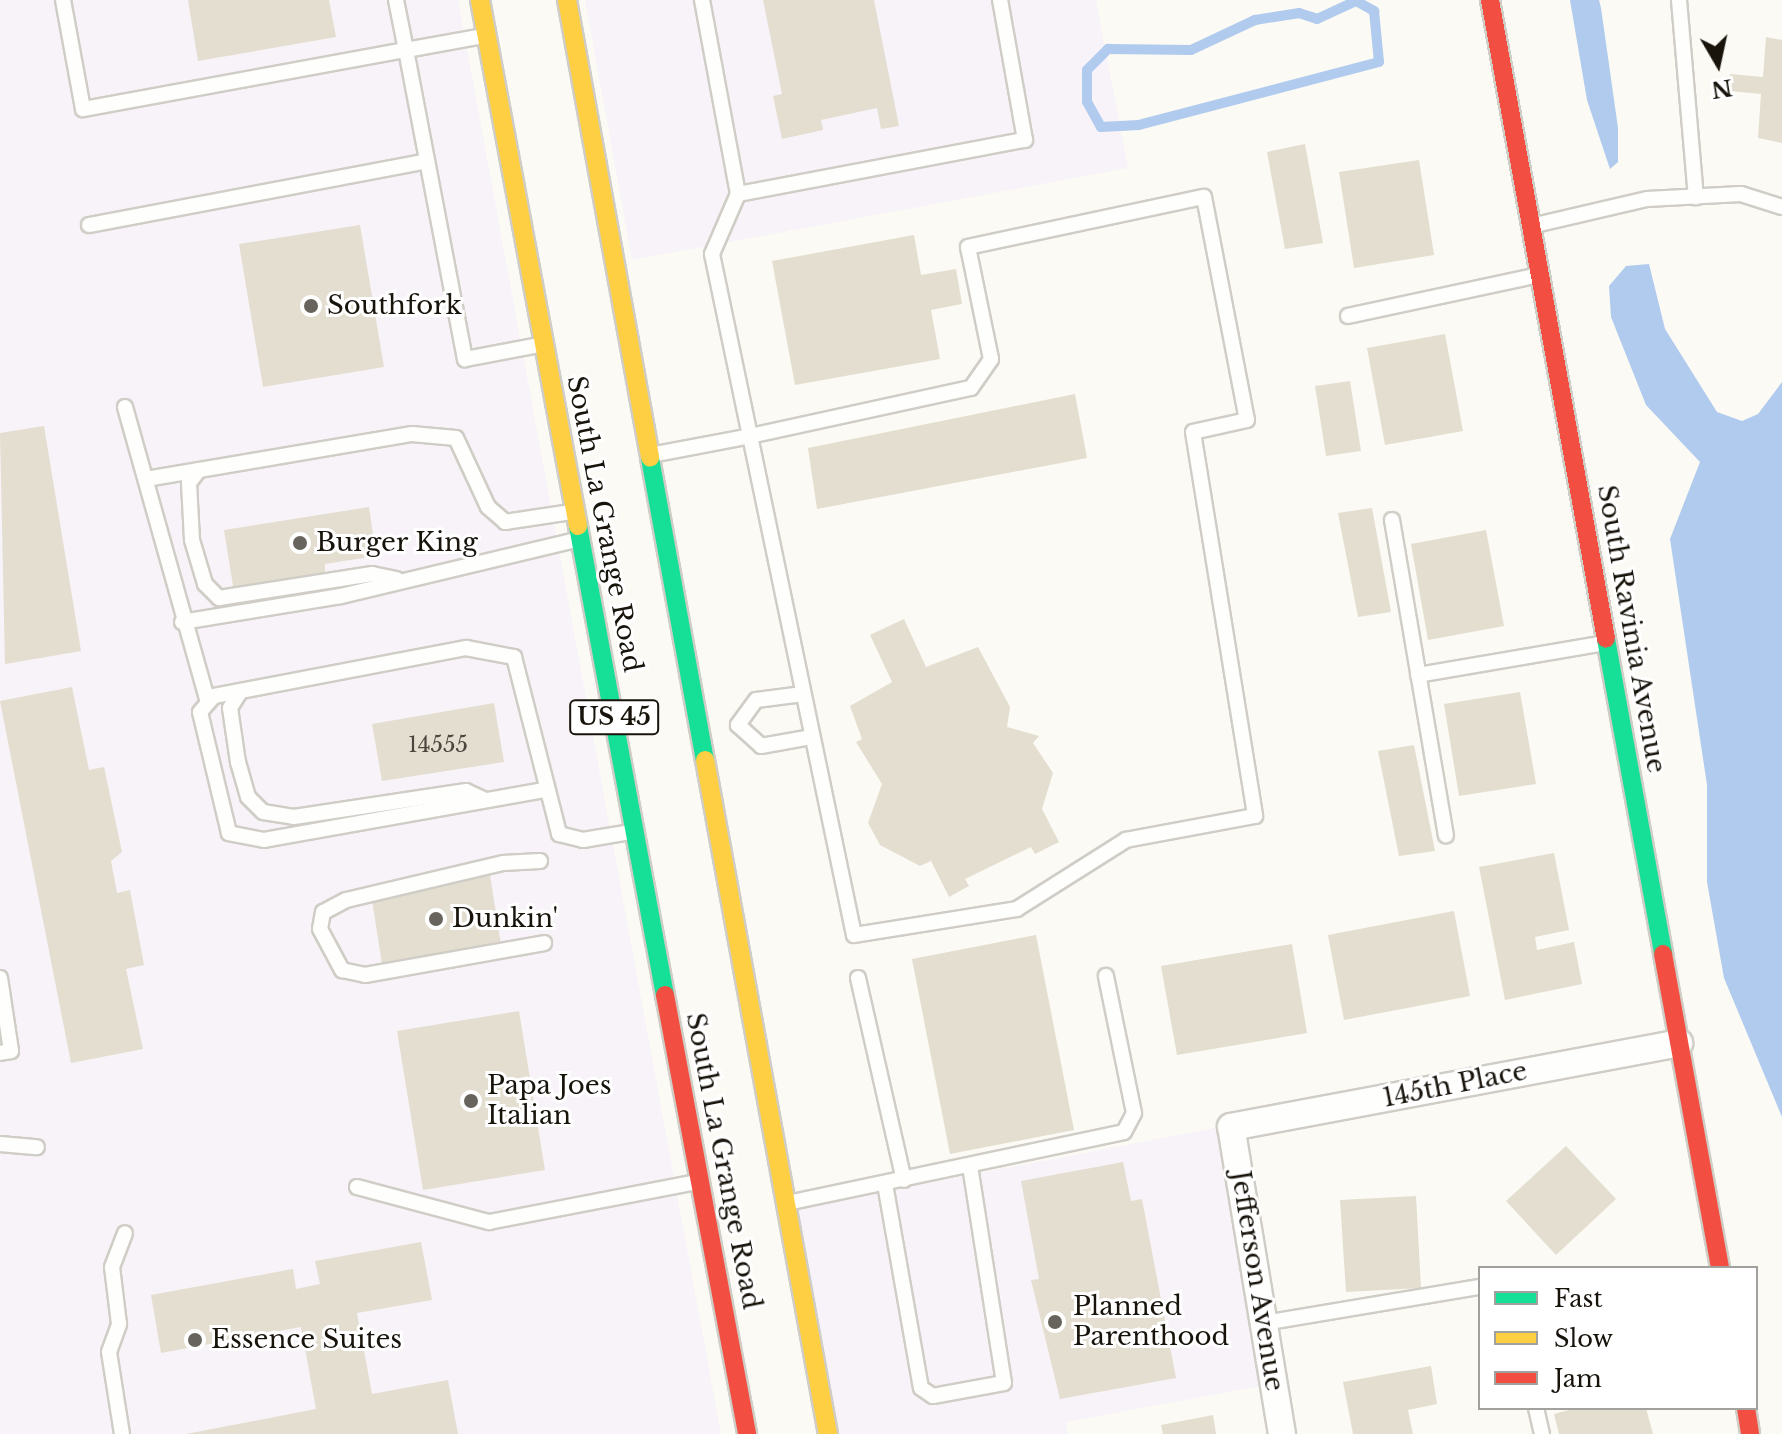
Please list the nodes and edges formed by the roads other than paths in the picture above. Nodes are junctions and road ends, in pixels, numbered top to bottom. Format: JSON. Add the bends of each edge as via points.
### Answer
{"nodes":[{"id":1,"x":63,"y":0,"type":"edge"},
{"id":2,"x":396,"y":0,"type":"edge"},
{"id":3,"x":480,"y":0,"type":"edge"},
{"id":4,"x":567,"y":0,"type":"edge"},
{"id":5,"x":702,"y":0,"type":"edge"},
{"id":6,"x":1000,"y":0,"type":"edge"},
{"id":7,"x":1490,"y":0,"type":"edge"},
{"id":8,"x":1679,"y":0,"type":"edge"},
{"id":9,"x":487,"y":36,"type":"junction"},
{"id":10,"x":406,"y":50,"type":"junction"},
{"id":11,"x":427,"y":161,"type":"junction"},
{"id":12,"x":738,"y":194,"type":"junction"},
{"id":13,"x":1696,"y":197,"type":"junction"},
{"id":14,"x":1782,"y":207,"type":"edge"},
{"id":15,"x":89,"y":225,"type":"dead end"},
{"id":16,"x":1531,"y":226,"type":"junction"},
{"id":17,"x":1540,"y":275,"type":"junction"},
{"id":18,"x":1348,"y":316,"type":"dead end"},
{"id":19,"x":544,"y":344,"type":"junction"},
{"id":20,"x":125,"y":407,"type":"dead end"},
{"id":21,"x":750,"y":436,"type":"junction"},
{"id":22,"x":652,"y":454,"type":"junction"},
{"id":23,"x":199,"y":470,"type":"junction"},
{"id":24,"x":146,"y":479,"type":"junction"},
{"id":25,"x":575,"y":511,"type":"junction"},
{"id":26,"x":1392,"y":520,"type":"dead end"},
{"id":27,"x":581,"y":539,"type":"junction"},
{"id":28,"x":402,"y":580,"type":"junction"},
{"id":29,"x":182,"y":622,"type":"junction"},
{"id":30,"x":1607,"y":643,"type":"junction"},
{"id":31,"x":1418,"y":675,"type":"junction"},
{"id":32,"x":240,"y":692,"type":"junction"},
{"id":33,"x":803,"y":694,"type":"junction"},
{"id":34,"x":208,"y":703,"type":"junction"},
{"id":35,"x":738,"y":725,"type":"junction"},
{"id":36,"x":704,"y":729,"type":"junction"},
{"id":37,"x":812,"y":737,"type":"junction"},
{"id":38,"x":544,"y":790,"type":"junction"},
{"id":39,"x":485,"y":800,"type":"junction"},
{"id":40,"x":635,"y":831,"type":"junction"},
{"id":41,"x":1446,"y":835,"type":"dead end"},
{"id":42,"x":540,"y":861,"type":"dead end"},
{"id":43,"x":544,"y":943,"type":"dead end"},
{"id":44,"x":1106,"y":976,"type":"dead end"},
{"id":45,"x":0,"y":978,"type":"edge"},
{"id":46,"x":858,"y":978,"type":"dead end"},
{"id":47,"x":1679,"y":1043,"type":"junction"},
{"id":48,"x":0,"y":1053,"type":"edge"},
{"id":49,"x":1231,"y":1127,"type":"joint"},
{"id":50,"x":0,"y":1144,"type":"edge"},
{"id":51,"x":37,"y":1147,"type":"dead end"},
{"id":52,"x":970,"y":1166,"type":"junction"},
{"id":53,"x":904,"y":1180,"type":"junction"},
{"id":54,"x":700,"y":1182,"type":"junction"},
{"id":55,"x":885,"y":1184,"type":"junction"},
{"id":56,"x":357,"y":1187,"type":"dead end"},
{"id":57,"x":787,"y":1203,"type":"junction"},
{"id":58,"x":125,"y":1233,"type":"dead end"},
{"id":59,"x":1720,"y":1266,"type":"edge"},
{"id":60,"x":1478,"y":1287,"type":"edge"},
{"id":61,"x":1264,"y":1323,"type":"junction"},
{"id":62,"x":1536,"y":1410,"type":"edge"},
{"id":63,"x":1746,"y":1410,"type":"edge"},
{"id":64,"x":122,"y":1434,"type":"edge"},
{"id":65,"x":747,"y":1434,"type":"edge"},
{"id":66,"x":828,"y":1434,"type":"edge"},
{"id":67,"x":1282,"y":1434,"type":"edge"},
{"id":68,"x":1542,"y":1434,"type":"edge"},
{"id":69,"x":1750,"y":1434,"type":"edge"}],
"edges":[{"from":1,"to":10,"type":"lane","via":[[83,109]]},
{"from":2,"to":10,"type":"lane"},
{"from":3,"to":9,"type":"main road","name":"South La Grange Road","number":"US 45"},
{"from":4,"to":22,"type":"main road","name":"South La Grange Road","number":"US 45"},
{"from":5,"to":12,"type":"lane"},
{"from":6,"to":12,"type":"lane","via":[[1025,140]]},
{"from":7,"to":16,"type":"main road","name":"South Ravinia Avenue"},
{"from":8,"to":13,"type":"lane"},
{"from":9,"to":10,"type":"lane"},
{"from":9,"to":19,"type":"main road","name":"South La Grange Road","number":"US 45"},
{"from":10,"to":11,"type":"lane"},
{"from":11,"to":15,"type":"lane"},
{"from":11,"to":19,"type":"lane","via":[[465,359]]},
{"from":12,"to":21,"type":"lane","via":[[712,254]]},
{"from":13,"to":14,"type":"lane","via":[[1741,194]]},
{"from":13,"to":16,"type":"lane","via":[[1647,199]]},
{"from":16,"to":17,"type":"main road","name":"South Ravinia Avenue"},
{"from":17,"to":18,"type":"lane"},
{"from":17,"to":30,"type":"main road","name":"South Ravinia Avenue"},
{"from":19,"to":25,"type":"main road","name":"South La Grange Road","number":"US 45"},
{"from":20,"to":24,"type":"lane"},
{"from":21,"to":22,"type":"lane"},
{"from":21,"to":33,"type":"lane"},
{"from":21,"to":37,"type":"lane","via":[[971,388],[991,359],[968,247],[1204,197],[1247,420],[1193,432],[1255,816],[1126,840],[1017,909],[854,935]]},
{"from":22,"to":36,"type":"main road","name":"South La Grange Road","number":"US 45"},
{"from":23,"to":24,"type":"lane"},
{"from":23,"to":25,"type":"lane","via":[[412,434],[456,438],[488,507],[505,522]]},
{"from":23,"to":28,"type":"lane","via":[[189,483],[192,540],[205,584],[219,598],[372,574]]},
{"from":24,"to":29,"type":"lane"},
{"from":25,"to":27,"type":"main road","name":"South La Grange Road","number":"US 45"},
{"from":26,"to":31,"type":"lane"},
{"from":27,"to":28,"type":"lane"},
{"from":27,"to":40,"type":"main road","name":"South La Grange Road","number":"US 45"},
{"from":28,"to":29,"type":"lane"},
{"from":29,"to":34,"type":"lane"},
{"from":30,"to":31,"type":"lane"},
{"from":30,"to":47,"type":"main road","name":"South Ravinia Avenue"},
{"from":31,"to":41,"type":"lane"},
{"from":32,"to":34,"type":"lane"},
{"from":32,"to":38,"type":"lane","via":[[466,648],[514,657]]},
{"from":32,"to":39,"type":"lane","via":[[230,708],[238,762],[248,797],[263,812],[294,817],[466,791]]},
{"from":33,"to":35,"type":"lane","via":[[756,700]]},
{"from":33,"to":37,"type":"lane"},
{"from":34,"to":39,"type":"lane","via":[[200,712],[229,833],[264,840]]},
{"from":35,"to":36,"type":"lane"},
{"from":35,"to":37,"type":"lane","via":[[761,746]]},
{"from":36,"to":57,"type":"main road","name":"South La Grange Road","number":"US 45"},
{"from":38,"to":39,"type":"lane"},
{"from":38,"to":40,"type":"lane","via":[[559,834],[583,840]]},
{"from":40,"to":54,"type":"main road","name":"South La Grange Road","number":"US 45"},
{"from":42,"to":43,"type":"lane","via":[[503,863],[346,900],[323,912],[320,929],[342,970],[365,975]]},
{"from":44,"to":52,"type":"lane","via":[[1134,1113],[1124,1132]]},
{"from":45,"to":48,"type":"lane","via":[[11,1051]]},
{"from":46,"to":53,"type":"lane"},
{"from":47,"to":49,"type":"street","name":"145th Place"},
{"from":47,"to":59,"type":"main road","name":"South Ravinia Avenue"},
{"from":49,"to":61,"type":"street","name":"Jefferson Avenue"},
{"from":50,"to":51,"type":"lane"},
{"from":52,"to":53,"type":"lane"},
{"from":52,"to":55,"type":"lane","via":[[1004,1383],[933,1396],[921,1388]]},
{"from":53,"to":55,"type":"lane"},
{"from":54,"to":56,"type":"lane","via":[[489,1222]]},
{"from":54,"to":65,"type":"main road","name":"South La Grange Road","number":"US 45"},
{"from":55,"to":57,"type":"lane"},
{"from":57,"to":66,"type":"main road","name":"South La Grange Road","number":"US 45"},
{"from":58,"to":64,"type":"lane","via":[[112,1267],[119,1324],[109,1352]]},
{"from":60,"to":61,"type":"lane"},
{"from":61,"to":67,"type":"street","name":"Jefferson Avenue"},
{"from":62,"to":68,"type":"lane"},
{"from":63,"to":69,"type":"main road"}]}
